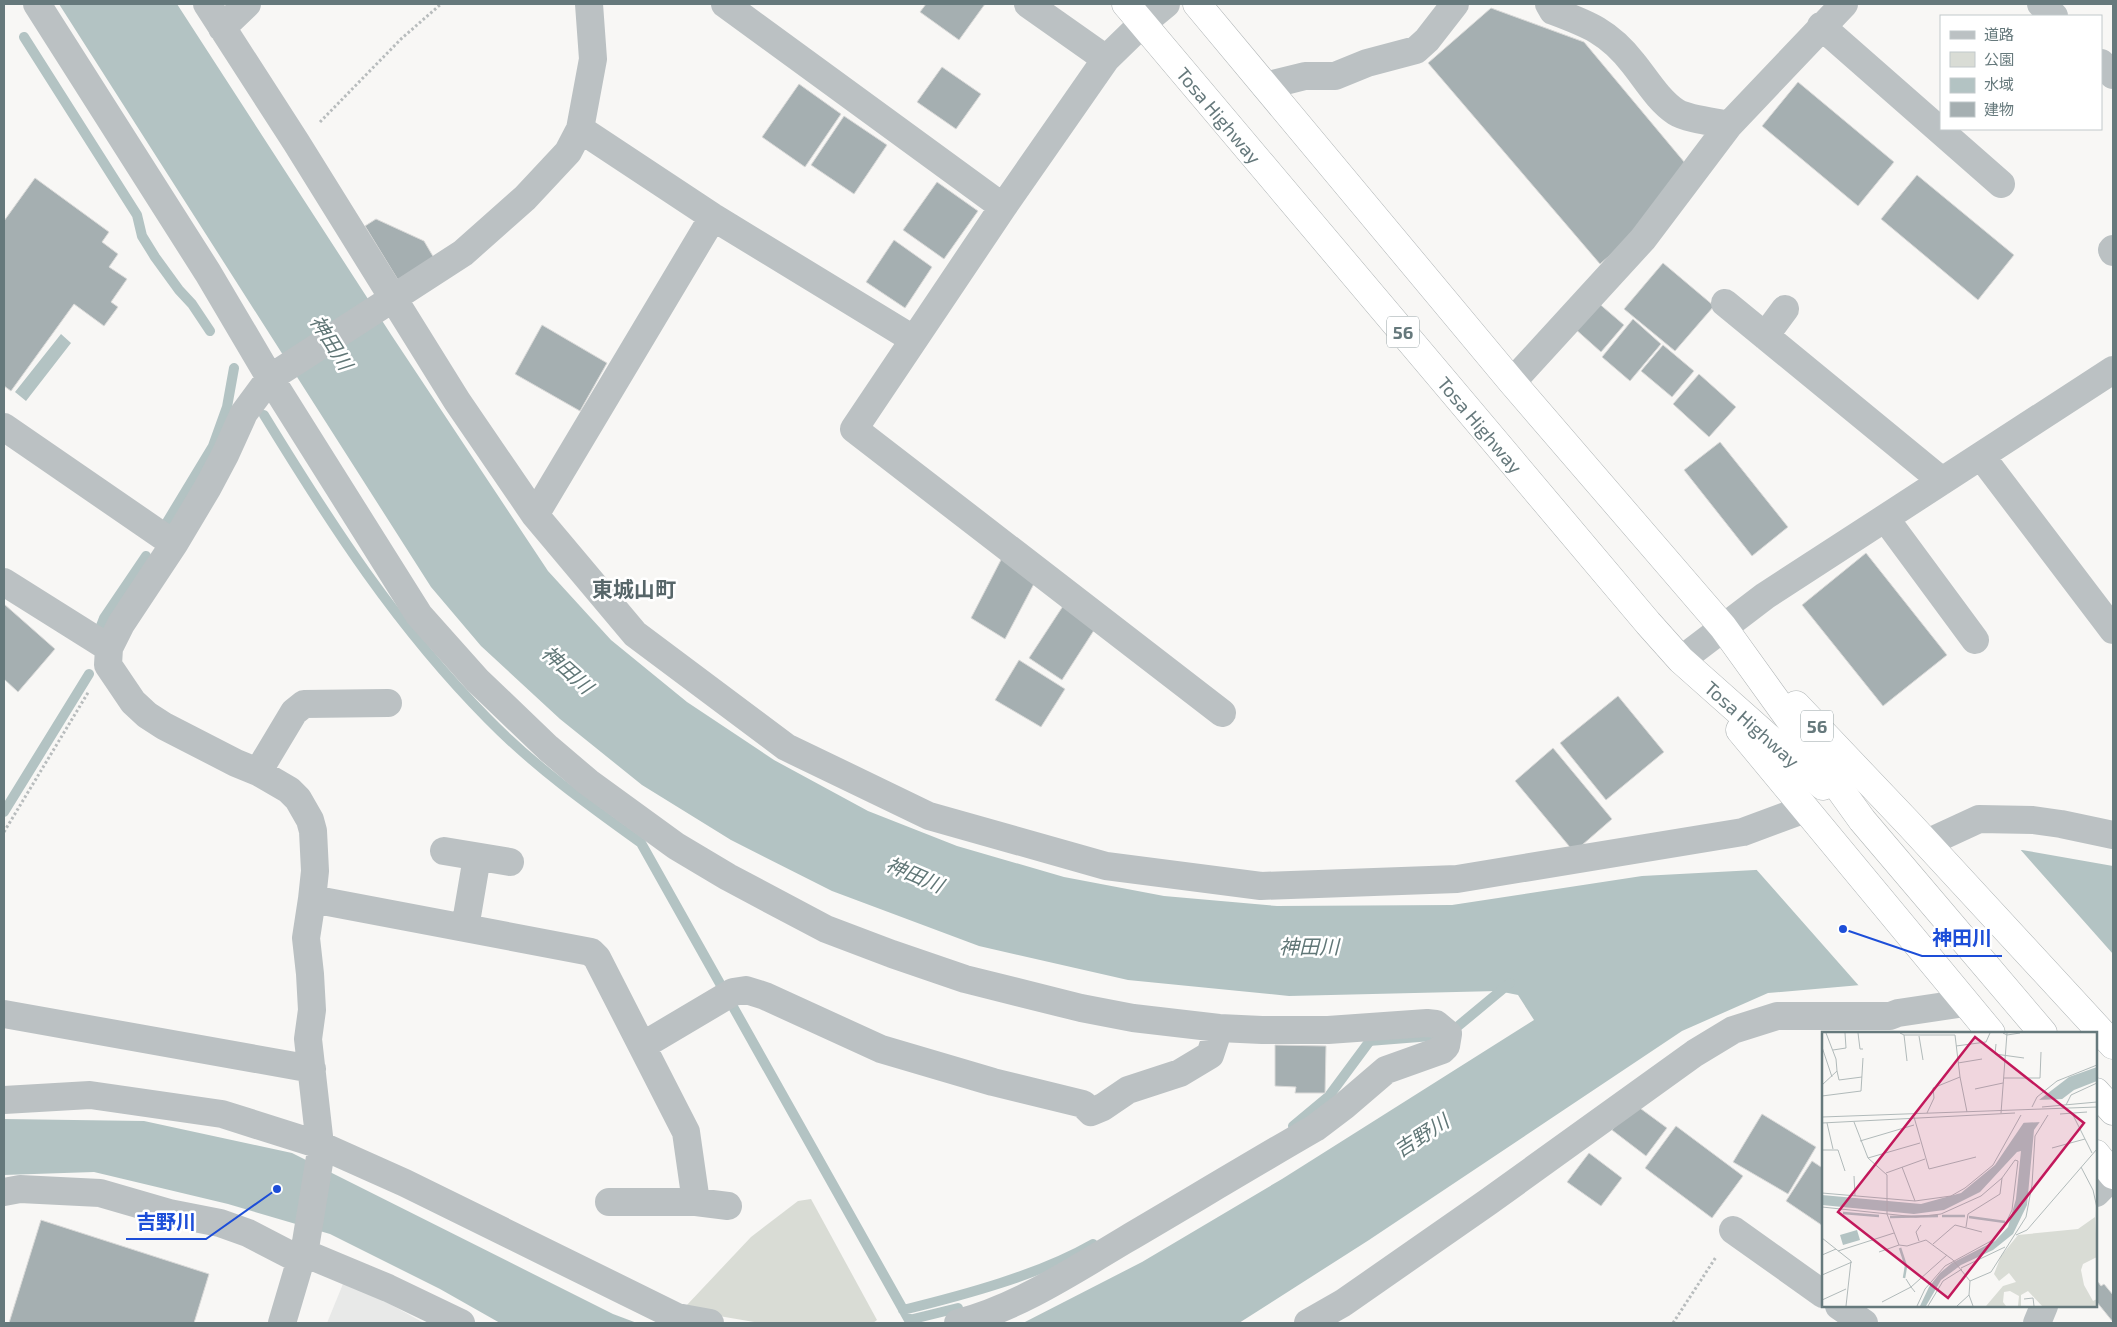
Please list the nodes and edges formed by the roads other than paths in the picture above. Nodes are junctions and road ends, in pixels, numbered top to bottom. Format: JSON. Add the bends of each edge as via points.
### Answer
{"nodes":[{"id":1,"x":37,"y":4,"type":"edge"},
{"id":2,"x":207,"y":4,"type":"edge"},
{"id":3,"x":247,"y":4,"type":"edge"},
{"id":4,"x":589,"y":4,"type":"edge"},
{"id":5,"x":725,"y":4,"type":"edge"},
{"id":6,"x":1028,"y":4,"type":"edge"},
{"id":7,"x":1166,"y":4,"type":"edge"},
{"id":8,"x":1197,"y":4,"type":"edge"},
{"id":9,"x":1455,"y":4,"type":"edge"},
{"id":10,"x":1549,"y":4,"type":"edge"},
{"id":11,"x":1844,"y":4,"type":"edge"},
{"id":12,"x":2041,"y":4,"type":"edge"},
{"id":13,"x":1135,"y":14,"type":"edge"},
{"id":14,"x":2053,"y":15,"type":"edge"},
{"id":15,"x":1821,"y":26,"type":"junction"},
{"id":16,"x":222,"y":28,"type":"junction"},
{"id":17,"x":1106,"y":59,"type":"junction"},
{"id":18,"x":2102,"y":64,"type":"edge"},
{"id":19,"x":2113,"y":76,"type":"edge"},
{"id":20,"x":1265,"y":86,"type":"junction"},
{"id":21,"x":1729,"y":124,"type":"junction"},
{"id":22,"x":580,"y":129,"type":"junction"},
{"id":23,"x":2001,"y":184,"type":"dead end"},
{"id":24,"x":1003,"y":207,"type":"junction"},
{"id":25,"x":714,"y":216,"type":"junction"},
{"id":26,"x":388,"y":302,"type":"junction"},
{"id":27,"x":1725,"y":303,"type":"dead end"},
{"id":28,"x":1786,"y":309,"type":"dead end"},
{"id":29,"x":1765,"y":336,"type":"junction"},
{"id":30,"x":913,"y":339,"type":"junction"},
{"id":31,"x":2113,"y":370,"type":"edge"},
{"id":32,"x":276,"y":373,"type":"junction"},
{"id":33,"x":1512,"y":382,"type":"junction"},
{"id":34,"x":4,"y":427,"type":"edge"},
{"id":35,"x":1981,"y":456,"type":"junction"},
{"id":36,"x":1942,"y":481,"type":"junction"},
{"id":37,"x":536,"y":515,"type":"junction"},
{"id":38,"x":1885,"y":518,"type":"junction"},
{"id":39,"x":174,"y":544,"type":"junction"},
{"id":40,"x":4,"y":582,"type":"edge"},
{"id":41,"x":1723,"y":628,"type":"junction"},
{"id":42,"x":2113,"y":630,"type":"edge"},
{"id":43,"x":1974,"y":640,"type":"dead end"},
{"id":44,"x":108,"y":656,"type":"junction"},
{"id":45,"x":1681,"y":660,"type":"junction"},
{"id":46,"x":388,"y":703,"type":"dead end"},
{"id":47,"x":1222,"y":713,"type":"dead end"},
{"id":48,"x":258,"y":772,"type":"junction"},
{"id":49,"x":1805,"y":808,"type":"junction"},
{"id":50,"x":1862,"y":820,"type":"junction"},
{"id":51,"x":1919,"y":834,"type":"junction"},
{"id":52,"x":2113,"y":835,"type":"edge"},
{"id":53,"x":444,"y":851,"type":"dead end"},
{"id":54,"x":477,"y":857,"type":"junction"},
{"id":55,"x":510,"y":862,"type":"dead end"},
{"id":56,"x":312,"y":899,"type":"junction"},
{"id":57,"x":465,"y":928,"type":"junction"},
{"id":58,"x":1962,"y":999,"type":"junction"},
{"id":59,"x":4,"y":1014,"type":"edge"},
{"id":60,"x":1219,"y":1028,"type":"junction"},
{"id":61,"x":2041,"y":1031,"type":"edge"},
{"id":62,"x":1990,"y":1032,"type":"edge"},
{"id":63,"x":2107,"y":1038,"type":"edge"},
{"id":64,"x":642,"y":1046,"type":"junction"},
{"id":65,"x":312,"y":1069,"type":"junction"},
{"id":66,"x":2097,"y":1093,"type":"edge"},
{"id":67,"x":4,"y":1100,"type":"edge"},
{"id":68,"x":2113,"y":1111,"type":"edge"},
{"id":69,"x":320,"y":1151,"type":"junction"},
{"id":70,"x":2097,"y":1155,"type":"edge"},
{"id":71,"x":2113,"y":1176,"type":"edge"},
{"id":72,"x":4,"y":1192,"type":"edge"},
{"id":73,"x":2097,"y":1192,"type":"edge"},
{"id":74,"x":609,"y":1202,"type":"dead end"},
{"id":75,"x":696,"y":1202,"type":"junction"},
{"id":76,"x":728,"y":1206,"type":"dead end"},
{"id":77,"x":1734,"y":1230,"type":"road end"},
{"id":78,"x":304,"y":1252,"type":"junction"},
{"id":79,"x":1822,"y":1293,"type":"edge"},
{"id":80,"x":1840,"y":1307,"type":"edge"},
{"id":81,"x":2044,"y":1307,"type":"edge"},
{"id":82,"x":282,"y":1323,"type":"edge"},
{"id":83,"x":460,"y":1323,"type":"edge"},
{"id":84,"x":710,"y":1323,"type":"edge"},
{"id":85,"x":958,"y":1323,"type":"edge"},
{"id":86,"x":1308,"y":1323,"type":"edge"},
{"id":87,"x":1864,"y":1323,"type":"edge"},
{"id":88,"x":2037,"y":1323,"type":"edge"}],
"edges":[{"from":1,"to":32,"type":"street","via":[[208,273]]},
{"from":2,"to":16,"type":"street"},
{"from":3,"to":16,"type":"street"},
{"from":4,"to":22,"type":"street","via":[[593,59]]},
{"from":5,"to":24,"type":"street"},
{"from":6,"to":17,"type":"street"},
{"from":7,"to":13,"type":"street"},
{"from":8,"to":20,"type":"highway","name":"Tosa Highway","number":"56"},
{"from":9,"to":20,"type":"street","via":[[1416,50],[1367,63],[1335,76],[1305,76]]},
{"from":10,"to":21,"type":"street","via":[[1553,11],[1602,32],[1678,113]]},
{"from":11,"to":15,"type":"street"},
{"from":12,"to":14,"type":"street"},
{"from":13,"to":17,"type":"street"},
{"from":13,"to":45,"type":"highway","name":"Tosa Highway","number":"56"},
{"from":15,"to":21,"type":"street"},
{"from":15,"to":23,"type":"street"},
{"from":16,"to":26,"type":"street","via":[[296,142]]},
{"from":17,"to":24,"type":"street"},
{"from":18,"to":19,"type":"street"},
{"from":20,"to":33,"type":"highway","name":"Tosa Highway","number":"56"},
{"from":21,"to":33,"type":"street","via":[[1644,239]]},
{"from":22,"to":25,"type":"street"},
{"from":22,"to":26,"type":"street","via":[[568,152],[525,198],[463,253]]},
{"from":24,"to":30,"type":"street"},
{"from":25,"to":30,"type":"street"},
{"from":25,"to":37,"type":"street"},
{"from":26,"to":32,"type":"street"},
{"from":26,"to":37,"type":"street"},
{"from":27,"to":29,"type":"street"},
{"from":28,"to":29,"type":"street"},
{"from":29,"to":36,"type":"street"},
{"from":30,"to":47,"type":"street","via":[[854,429]]},
{"from":31,"to":35,"type":"street"},
{"from":32,"to":39,"type":"street","via":[[244,412],[225,455]]},
{"from":32,"to":60,"type":"street","via":[[318,452],[419,615],[477,680],[548,748],[588,782],[676,846],[826,929],[901,958],[965,979],[1081,1008],[1132,1018]]},
{"from":33,"to":41,"type":"highway","name":"Tosa Highway","number":"56"},
{"from":34,"to":39,"type":"street"},
{"from":35,"to":36,"type":"street"},
{"from":35,"to":42,"type":"street"},
{"from":36,"to":38,"type":"street"},
{"from":37,"to":49,"type":"street","via":[[634,634],[786,748],[929,816],[1106,866],[1262,886],[1456,879],[1743,832]]},
{"from":38,"to":41,"type":"street","via":[[1765,596]]},
{"from":38,"to":43,"type":"street"},
{"from":39,"to":44,"type":"street","via":[[121,624]]},
{"from":40,"to":44,"type":"street"},
{"from":41,"to":45,"type":"street"},
{"from":41,"to":50,"type":"highway","name":"Tosa Highway","number":"56"},
{"from":41,"to":51,"type":"highway","number":"56"},
{"from":44,"to":48,"type":"street","via":[[133,702],[147,715]]},
{"from":45,"to":49,"type":"highway","number":"56"},
{"from":45,"to":50,"type":"highway","name":"Tosa Highway","number":"56"},
{"from":46,"to":48,"type":"street","via":[[304,704],[294,712]]},
{"from":48,"to":56,"type":"street","via":[[289,790],[310,820],[315,871]]},
{"from":49,"to":58,"type":"highway","number":"56"},
{"from":50,"to":61,"type":"highway","name":"Tosa Highway","number":"56"},
{"from":51,"to":52,"type":"street","via":[[1962,826],[1979,819],[2033,820]]},
{"from":51,"to":63,"type":"highway","number":"56"},
{"from":53,"to":54,"type":"street"},
{"from":54,"to":55,"type":"street"},
{"from":54,"to":57,"type":"street"},
{"from":56,"to":57,"type":"street"},
{"from":56,"to":65,"type":"street","via":[[306,938],[312,1010],[308,1039]]},
{"from":57,"to":64,"type":"street","via":[[591,952]]},
{"from":58,"to":62,"type":"highway","number":"56"},
{"from":58,"to":86,"type":"street","via":[[1890,1016],[1777,1016],[1733,1030],[1695,1053],[1343,1303]]},
{"from":59,"to":65,"type":"street"},
{"from":60,"to":64,"type":"street","via":[[1210,1054],[1180,1073],[1128,1090],[1091,1112],[1083,1104],[881,1049],[746,990],[726,996]]},
{"from":60,"to":85,"type":"street","via":[[1328,1030],[1426,1023],[1443,1028],[1448,1040],[1442,1050],[1386,1070],[1314,1128],[1090,1261],[1035,1292]]},
{"from":64,"to":75,"type":"street","via":[[686,1132]]},
{"from":65,"to":69,"type":"street"},
{"from":66,"to":68,"type":"highway"},
{"from":67,"to":69,"type":"street","via":[[90,1095],[222,1114]]},
{"from":69,"to":78,"type":"street"},
{"from":69,"to":84,"type":"street","via":[[405,1183],[677,1317]]},
{"from":70,"to":71,"type":"highway"},
{"from":71,"to":73,"type":"street"},
{"from":72,"to":78,"type":"street","via":[[20,1189],[100,1193],[169,1213],[220,1223]]},
{"from":74,"to":75,"type":"street"},
{"from":75,"to":76,"type":"street"},
{"from":77,"to":79,"type":"street"},
{"from":78,"to":82,"type":"street"},
{"from":78,"to":83,"type":"street"},
{"from":80,"to":87,"type":"street"},
{"from":81,"to":88,"type":"street"}]}
